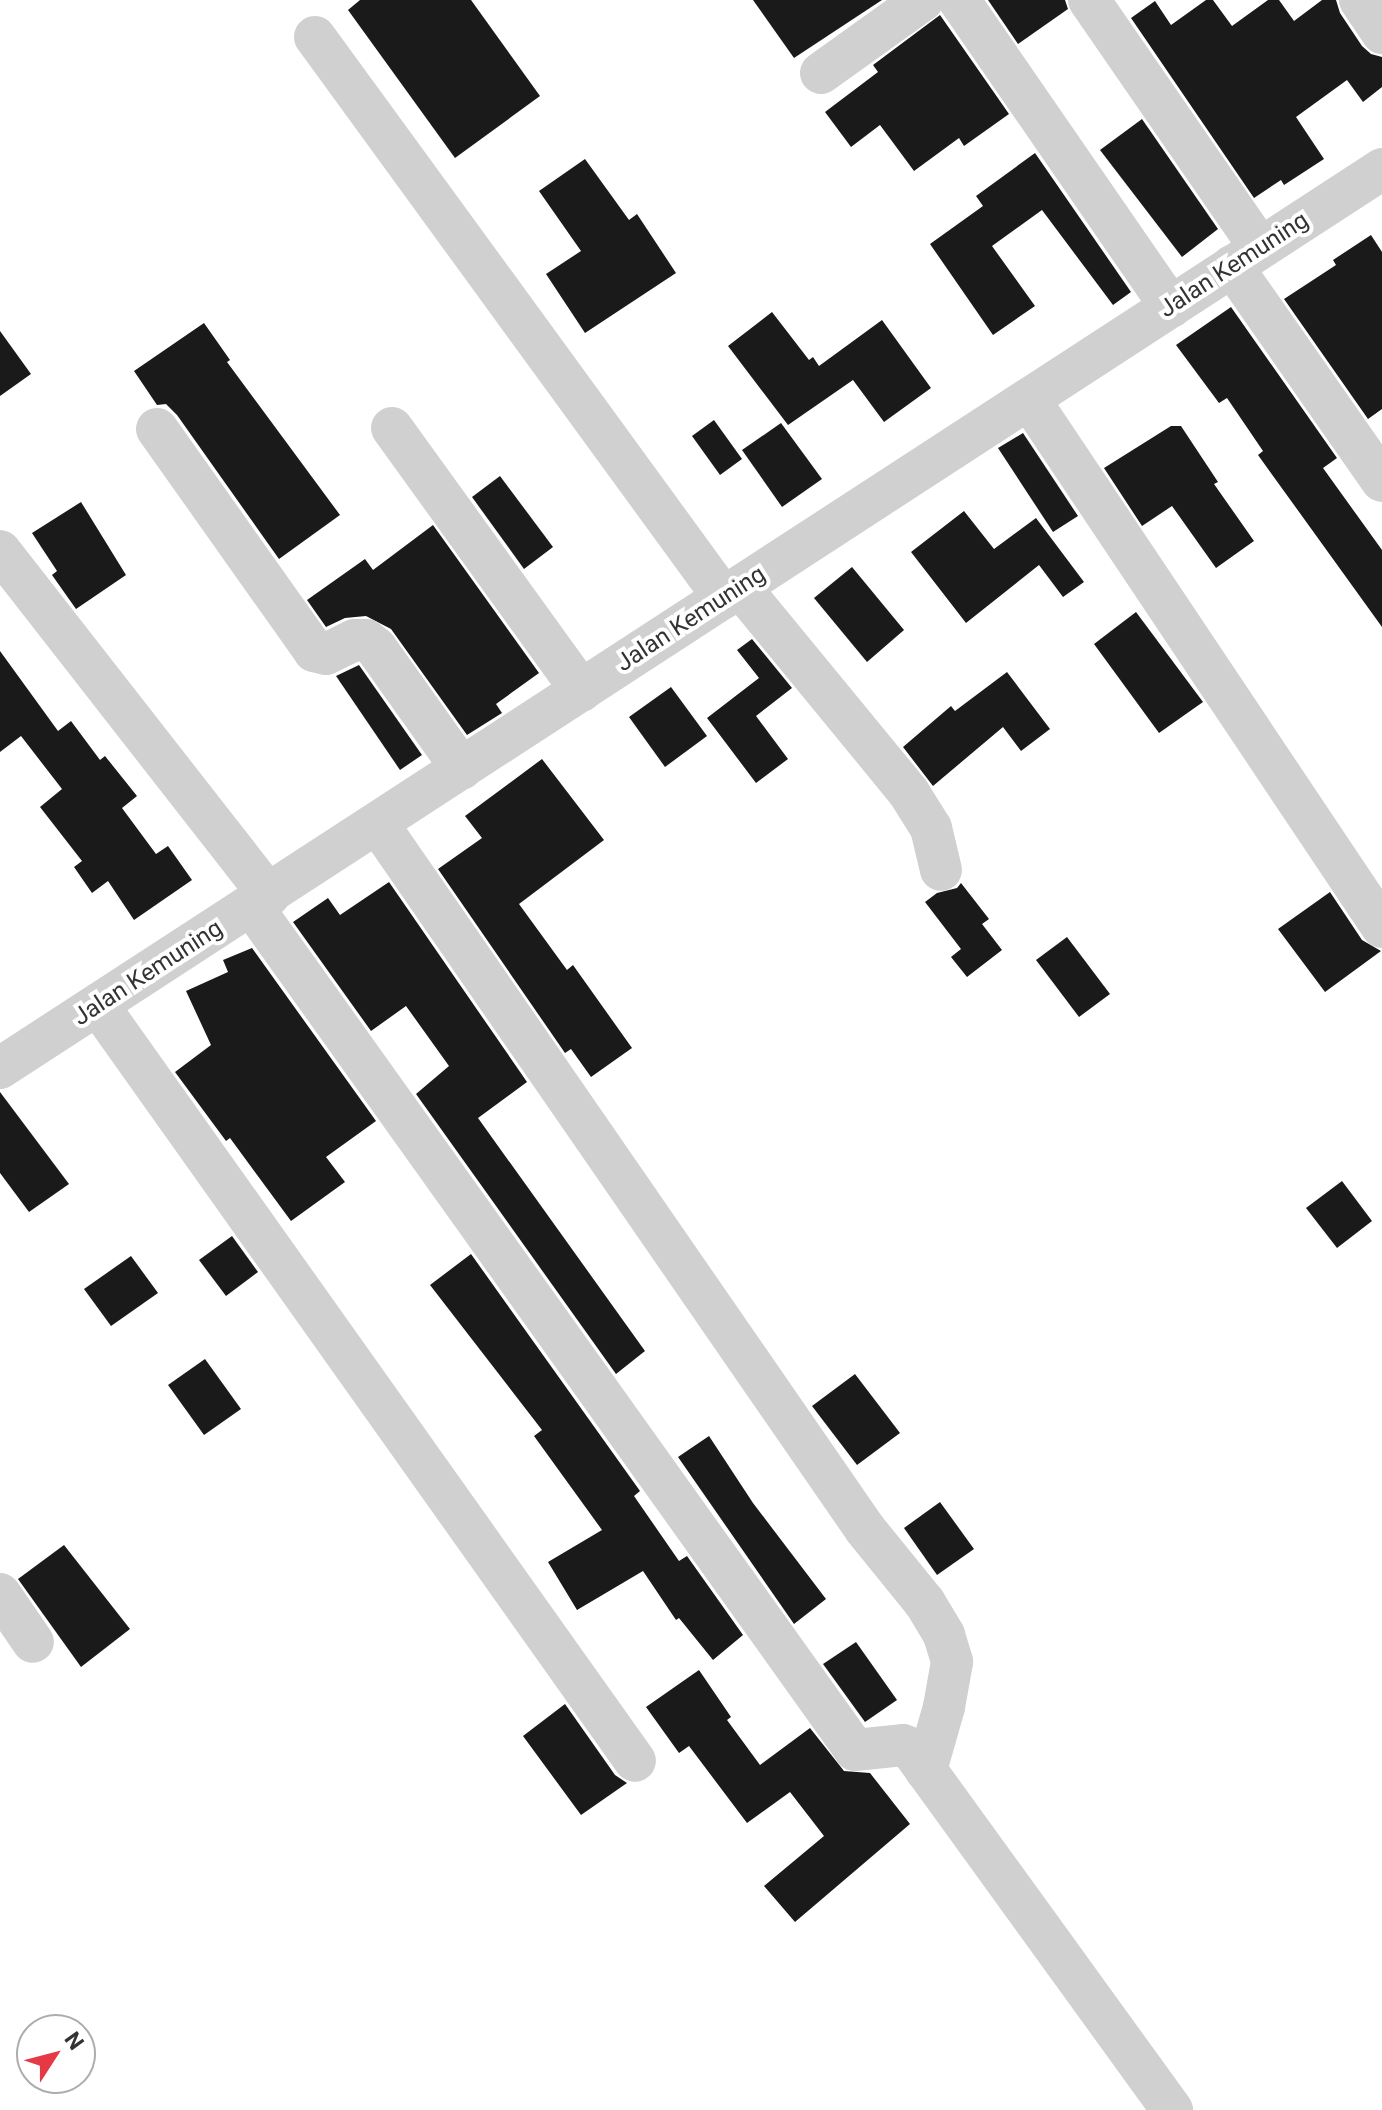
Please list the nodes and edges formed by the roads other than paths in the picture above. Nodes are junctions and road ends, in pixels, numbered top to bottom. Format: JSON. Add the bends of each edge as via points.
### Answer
{"nodes":[{"id":1,"x":923,"y":0,"type":"edge"},
{"id":2,"x":959,"y":0,"type":"edge"},
{"id":3,"x":1089,"y":0,"type":"edge"},
{"id":4,"x":1360,"y":0,"type":"edge"},
{"id":5,"x":1382,"y":33,"type":"edge"},
{"id":6,"x":315,"y":37,"type":"dead end"},
{"id":7,"x":821,"y":73,"type":"dead end"},
{"id":8,"x":1382,"y":169,"type":"edge"},
{"id":9,"x":1246,"y":257,"type":"junction"},
{"id":10,"x":1171,"y":307,"type":"junction"},
{"id":11,"x":1029,"y":399,"type":"junction"},
{"id":12,"x":392,"y":428,"type":"dead end"},
{"id":13,"x":157,"y":429,"type":"dead end"},
{"id":14,"x":1382,"y":481,"type":"edge"},
{"id":15,"x":0,"y":551,"type":"edge"},
{"id":16,"x":732,"y":593,"type":"junction"},
{"id":17,"x":582,"y":691,"type":"junction"},
{"id":18,"x":462,"y":769,"type":"junction"},
{"id":19,"x":378,"y":824,"type":"junction"},
{"id":20,"x":941,"y":870,"type":"dead end"},
{"id":21,"x":261,"y":900,"type":"junction"},
{"id":22,"x":1382,"y":927,"type":"edge"},
{"id":23,"x":98,"y":1005,"type":"junction"},
{"id":24,"x":0,"y":1068,"type":"edge"},
{"id":25,"x":0,"y":1594,"type":"edge"},
{"id":26,"x":33,"y":1642,"type":"dead end"},
{"id":27,"x":635,"y":1761,"type":"dead end"},
{"id":28,"x":926,"y":1770,"type":"junction"},
{"id":29,"x":1172,"y":2110,"type":"edge"}],
"edges":[{"from":1,"to":7,"type":"street"},
{"from":2,"to":10,"type":"street"},
{"from":3,"to":9,"type":"street"},
{"from":4,"to":5,"type":"street"},
{"from":6,"to":16,"type":"street"},
{"from":8,"to":9,"type":"street","name":"Jalan Kemuning"},
{"from":9,"to":10,"type":"street","name":"Jalan Kemuning"},
{"from":9,"to":14,"type":"street"},
{"from":10,"to":11,"type":"street","name":"Jalan Kemuning"},
{"from":11,"to":16,"type":"street","name":"Jalan Kemuning"},
{"from":11,"to":22,"type":"street"},
{"from":12,"to":17,"type":"street"},
{"from":13,"to":18,"type":"street","via":[[314,651],[326,654],[366,640]]},
{"from":15,"to":21,"type":"street"},
{"from":16,"to":17,"type":"street","name":"Jalan Kemuning"},
{"from":16,"to":20,"type":"street","via":[[909,793],[931,828]]},
{"from":17,"to":18,"type":"street","name":"Jalan Kemuning"},
{"from":18,"to":19,"type":"street","name":"Jalan Kemuning"},
{"from":19,"to":21,"type":"street","name":"Jalan Kemuning"},
{"from":19,"to":28,"type":"street","via":[[856,1516],[938,1624],[952,1662]]},
{"from":21,"to":23,"type":"street","name":"Jalan Kemuning"},
{"from":21,"to":28,"type":"street","via":[[855,1750],[903,1745]]},
{"from":23,"to":24,"type":"street","name":"Jalan Kemuning"},
{"from":23,"to":27,"type":"street"},
{"from":25,"to":26,"type":"street"},
{"from":28,"to":29,"type":"street"}]}
